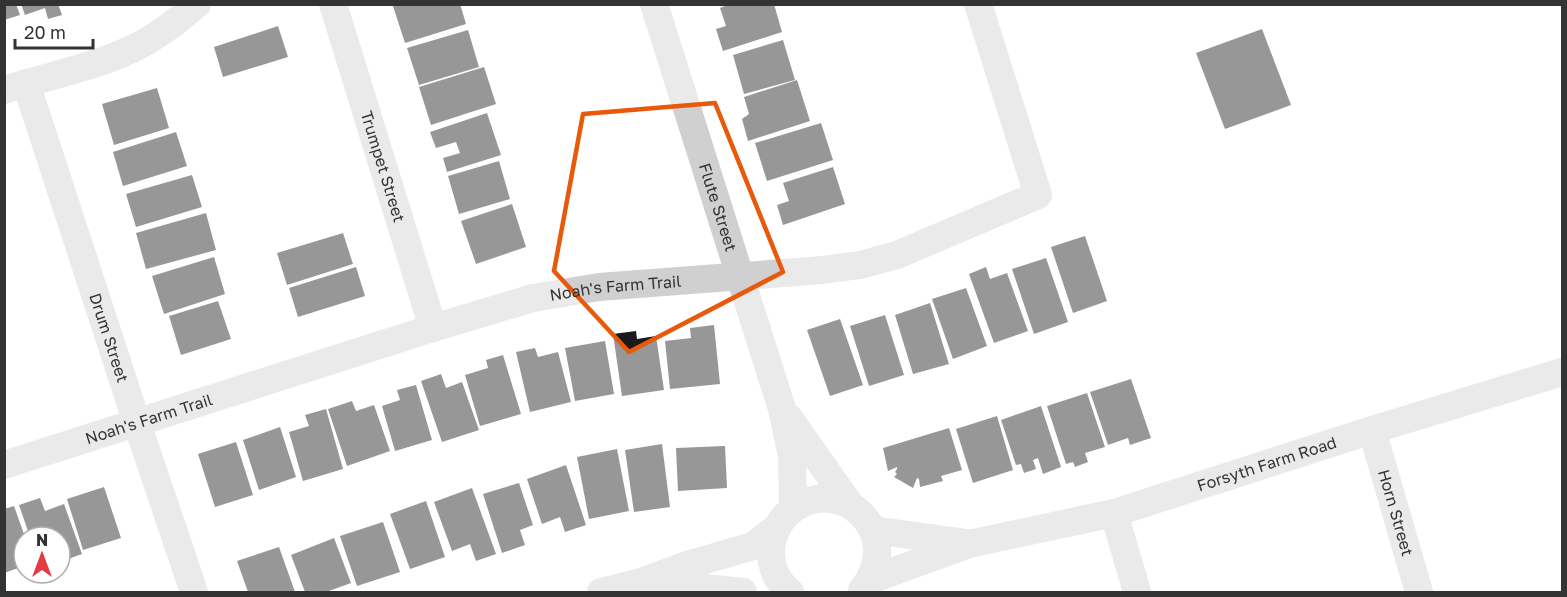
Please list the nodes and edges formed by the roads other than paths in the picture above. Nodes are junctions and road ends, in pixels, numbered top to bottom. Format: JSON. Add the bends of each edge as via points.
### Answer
{"nodes":[{"id":1,"x":197,"y":4,"type":"edge"},
{"id":2,"x":333,"y":4,"type":"edge"},
{"id":3,"x":654,"y":4,"type":"edge"},
{"id":4,"x":978,"y":4,"type":"edge"},
{"id":5,"x":15,"y":86,"type":"edge"},
{"id":6,"x":739,"y":276,"type":"junction"},
{"id":7,"x":433,"y":328,"type":"junction"},
{"id":8,"x":1563,"y":372,"type":"edge"},
{"id":9,"x":782,"y":409,"type":"junction"},
{"id":10,"x":137,"y":423,"type":"junction"},
{"id":11,"x":1372,"y":430,"type":"junction"},
{"id":12,"x":4,"y":465,"type":"edge"},
{"id":13,"x":851,"y":506,"type":"junction"},
{"id":14,"x":1114,"y":513,"type":"junction"},
{"id":15,"x":785,"y":519,"type":"junction"},
{"id":16,"x":873,"y":530,"type":"junction"},
{"id":17,"x":969,"y":544,"type":"junction"},
{"id":18,"x":640,"y":582,"type":"junction"},
{"id":19,"x":863,"y":589,"type":"edge"},
{"id":20,"x":194,"y":592,"type":"edge"},
{"id":21,"x":601,"y":592,"type":"edge"},
{"id":22,"x":743,"y":592,"type":"edge"},
{"id":23,"x":790,"y":592,"type":"edge"},
{"id":24,"x":1137,"y":592,"type":"edge"},
{"id":25,"x":1419,"y":592,"type":"edge"}],
"edges":[{"from":1,"to":5,"type":"street","via":[[133,49]]},
{"from":2,"to":7,"type":"street","name":"Trumpet Street"},
{"from":3,"to":6,"type":"street","name":"Flute Street"},
{"from":4,"to":6,"type":"street","name":"Noah's Farm Trail","via":[[1038,195],[897,255],[861,265]]},
{"from":5,"to":10,"type":"street","name":"Drum Street"},
{"from":6,"to":7,"type":"street","name":"Noah's Farm Trail","via":[[599,287],[533,298]]},
{"from":6,"to":9,"type":"street","name":"Flute Street"},
{"from":7,"to":10,"type":"street","name":"Noah's Farm Trail"},
{"from":8,"to":11,"type":"street","name":"Forsyth Farm Road"},
{"from":9,"to":13,"type":"street","name":"Flute Street"},
{"from":9,"to":15,"type":"street","name":"Flute Street","via":[[792,456]]},
{"from":10,"to":12,"type":"street","name":"Noah's Farm Trail"},
{"from":10,"to":20,"type":"street","name":"Drum Street"},
{"from":11,"to":14,"type":"street","name":"Forsyth Farm Road"},
{"from":11,"to":25,"type":"street","name":"Horn Street"},
{"from":13,"to":15,"type":"street","via":[[840,501],[815,500],[803,503]]},
{"from":13,"to":16,"type":"street","name":"Flute Street"},
{"from":14,"to":17,"type":"street","name":"Forsyth Farm Road"},
{"from":14,"to":24,"type":"street"},
{"from":15,"to":18,"type":"street","via":[[753,546]]},
{"from":15,"to":23,"type":"street","name":"Flute Street","via":[[772,541],[771,554],[778,579]]},
{"from":16,"to":17,"type":"street","name":"Forsyth Farm Road"},
{"from":16,"to":19,"type":"street","via":[[877,542],[876,568]]},
{"from":17,"to":19,"type":"street","name":"Forsyth Farm Road"},
{"from":18,"to":21,"type":"street"},
{"from":18,"to":22,"type":"street"}]}
